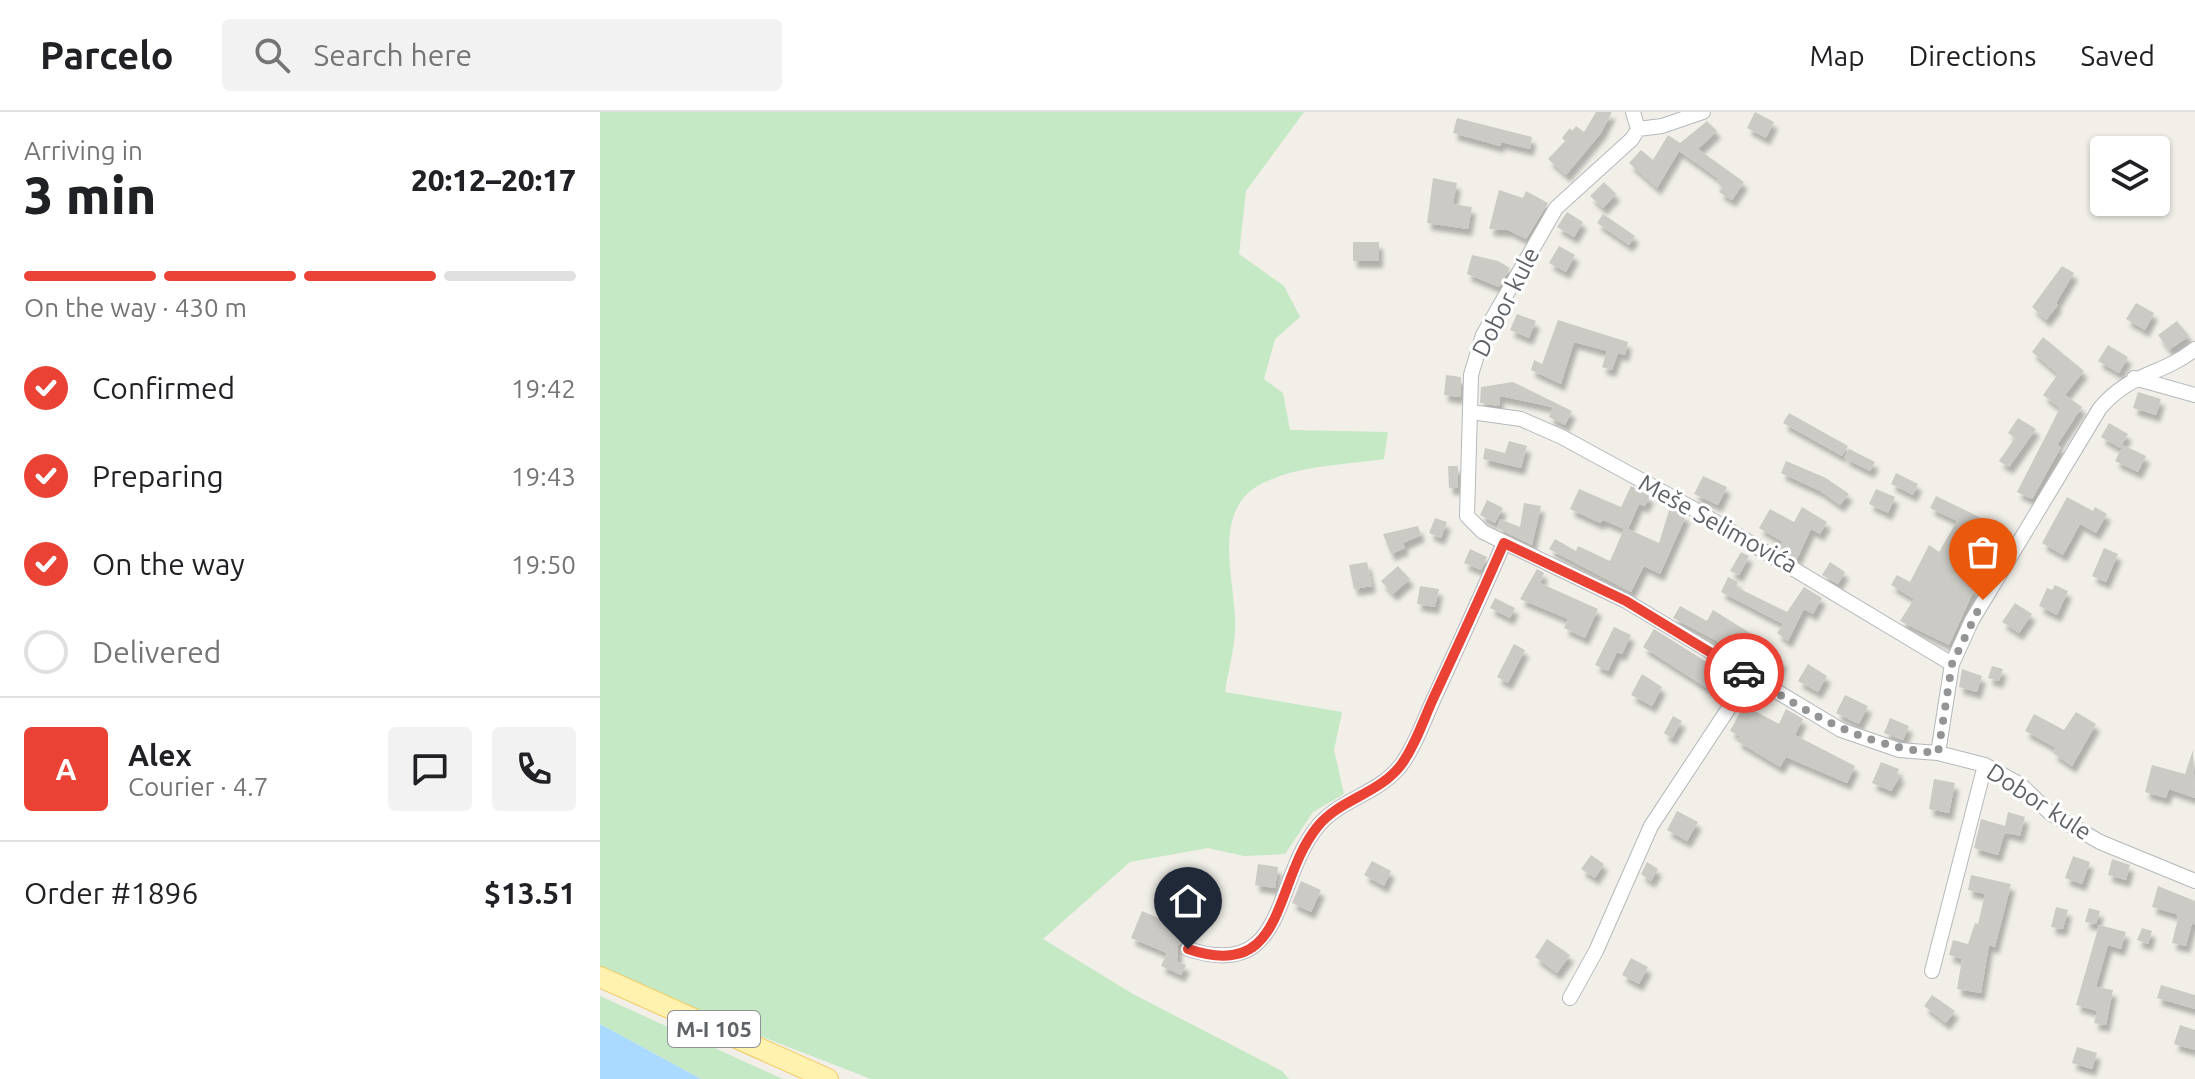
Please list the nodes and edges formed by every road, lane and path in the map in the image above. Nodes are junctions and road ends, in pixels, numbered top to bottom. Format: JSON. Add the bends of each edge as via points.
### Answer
{"nodes":[{"id":1,"x":1633,"y":112,"type":"edge"},
{"id":2,"x":1703,"y":112,"type":"edge"},
{"id":3,"x":1638,"y":129,"type":"junction"},
{"id":4,"x":2195,"y":349,"type":"edge"},
{"id":5,"x":2134,"y":378,"type":"junction"},
{"id":6,"x":2195,"y":395,"type":"edge"},
{"id":7,"x":1471,"y":412,"type":"junction"},
{"id":8,"x":1504,"y":543,"type":"junction"},
{"id":9,"x":1952,"y":664,"type":"junction"},
{"id":10,"x":1750,"y":676,"type":"junction"},
{"id":11,"x":1938,"y":753,"type":"junction"},
{"id":12,"x":1985,"y":765,"type":"junction"},
{"id":13,"x":2195,"y":881,"type":"edge"},
{"id":14,"x":1188,"y":949,"type":"dead end"},
{"id":15,"x":1932,"y":971,"type":"dead end"},
{"id":16,"x":600,"y":977,"type":"edge"},
{"id":17,"x":1570,"y":998,"type":"dead end"},
{"id":18,"x":828,"y":1079,"type":"edge"}],
"edges":[{"from":1,"to":3,"type":"street"},
{"from":2,"to":3,"type":"street"},
{"from":3,"to":7,"type":"street","name":"Dobor kule","via":[[1556,208],[1483,335],[1471,375]]},
{"from":4,"to":5,"type":"street","via":[[2166,369]]},
{"from":5,"to":6,"type":"street"},
{"from":5,"to":9,"type":"street","via":[[2100,408],[1972,620]]},
{"from":7,"to":8,"type":"street","name":"Dobor kule","via":[[1467,516]]},
{"from":7,"to":9,"type":"street","name":"Meše Selimovića","via":[[1521,419],[1562,437],[1718,522]]},
{"from":8,"to":10,"type":"street","name":"Dobor kule","via":[[1626,601]]},
{"from":8,"to":14,"type":"street","via":[[1401,765],[1363,798],[1332,812],[1318,826],[1302,850],[1266,936],[1248,953],[1219,957]]},
{"from":9,"to":11,"type":"street"},
{"from":10,"to":11,"type":"street","name":"Dobor kule","via":[[1841,730],[1899,750]]},
{"from":10,"to":17,"type":"street","via":[[1651,826]]},
{"from":11,"to":12,"type":"street","name":"Dobor kule"},
{"from":12,"to":13,"type":"street","name":"Dobor kule","via":[[2100,842]]},
{"from":12,"to":15,"type":"street"},
{"from":16,"to":18,"type":"main road","number":"M-I 105"}]}
